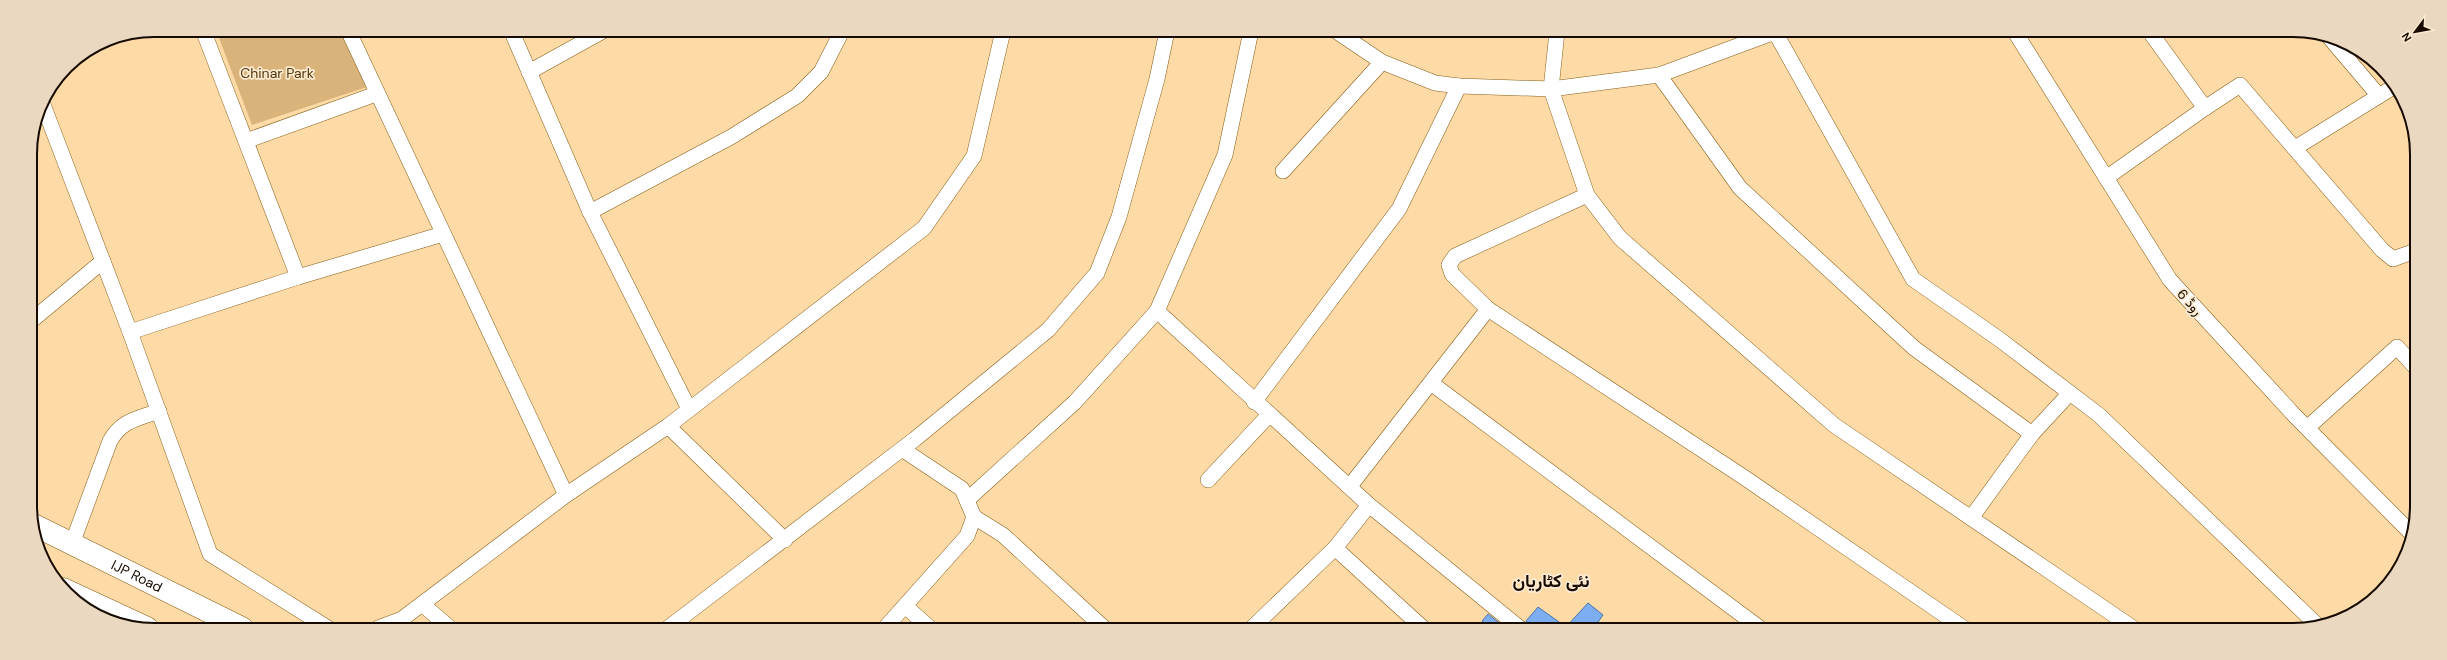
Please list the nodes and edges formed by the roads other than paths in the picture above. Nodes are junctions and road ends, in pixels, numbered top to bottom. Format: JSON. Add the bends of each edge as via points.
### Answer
{"nodes":[{"id":1,"x":206,"y":37,"type":"edge"},
{"id":2,"x":351,"y":37,"type":"edge"},
{"id":3,"x":514,"y":37,"type":"edge"},
{"id":4,"x":591,"y":37,"type":"edge"},
{"id":5,"x":839,"y":37,"type":"edge"},
{"id":6,"x":1002,"y":37,"type":"edge"},
{"id":7,"x":1166,"y":37,"type":"edge"},
{"id":8,"x":1250,"y":37,"type":"edge"},
{"id":9,"x":1345,"y":37,"type":"edge"},
{"id":10,"x":1556,"y":37,"type":"edge"},
{"id":11,"x":1762,"y":37,"type":"edge"},
{"id":12,"x":1778,"y":37,"type":"edge"},
{"id":13,"x":2019,"y":37,"type":"edge"},
{"id":14,"x":2154,"y":37,"type":"edge"},
{"id":15,"x":2336,"y":45,"type":"edge"},
{"id":16,"x":1382,"y":62,"type":"junction"},
{"id":17,"x":529,"y":72,"type":"junction"},
{"id":18,"x":1660,"y":75,"type":"junction"},
{"id":19,"x":1459,"y":86,"type":"junction"},
{"id":20,"x":1551,"y":89,"type":"junction"},
{"id":21,"x":2390,"y":89,"type":"edge"},
{"id":22,"x":376,"y":94,"type":"junction"},
{"id":23,"x":2379,"y":96,"type":"junction"},
{"id":24,"x":2205,"y":108,"type":"junction"},
{"id":25,"x":45,"y":111,"type":"edge"},
{"id":26,"x":246,"y":141,"type":"junction"},
{"id":27,"x":2295,"y":148,"type":"junction"},
{"id":28,"x":1283,"y":171,"type":"dead end"},
{"id":29,"x":2106,"y":178,"type":"junction"},
{"id":30,"x":1587,"y":195,"type":"junction"},
{"id":31,"x":590,"y":212,"type":"junction"},
{"id":32,"x":443,"y":234,"type":"junction"},
{"id":33,"x":2410,"y":253,"type":"edge"},
{"id":34,"x":103,"y":261,"type":"junction"},
{"id":35,"x":298,"y":277,"type":"junction"},
{"id":36,"x":1488,"y":309,"type":"junction"},
{"id":37,"x":1157,"y":311,"type":"junction"},
{"id":38,"x":37,"y":316,"type":"edge"},
{"id":39,"x":130,"y":332,"type":"junction"},
{"id":40,"x":2410,"y":361,"type":"edge"},
{"id":41,"x":1431,"y":383,"type":"junction"},
{"id":42,"x":2070,"y":393,"type":"junction"},
{"id":43,"x":1254,"y":402,"type":"junction"},
{"id":44,"x":689,"y":409,"type":"junction"},
{"id":45,"x":159,"y":412,"type":"junction"},
{"id":46,"x":1269,"y":415,"type":"junction"},
{"id":47,"x":668,"y":426,"type":"junction"},
{"id":48,"x":2307,"y":428,"type":"junction"},
{"id":49,"x":2032,"y":434,"type":"junction"},
{"id":50,"x":902,"y":449,"type":"junction"},
{"id":51,"x":1208,"y":480,"type":"dead end"},
{"id":52,"x":1350,"y":486,"type":"junction"},
{"id":53,"x":566,"y":495,"type":"junction"},
{"id":54,"x":967,"y":500,"type":"junction"},
{"id":55,"x":1369,"y":505,"type":"junction"},
{"id":56,"x":974,"y":517,"type":"junction"},
{"id":57,"x":1971,"y":518,"type":"junction"},
{"id":58,"x":39,"y":527,"type":"edge"},
{"id":59,"x":2408,"y":530,"type":"edge"},
{"id":60,"x":785,"y":540,"type":"junction"},
{"id":61,"x":72,"y":544,"type":"junction"},
{"id":62,"x":1335,"y":548,"type":"junction"},
{"id":63,"x":81,"y":597,"type":"edge"},
{"id":64,"x":422,"y":604,"type":"junction"},
{"id":65,"x":905,"y":606,"type":"junction"},
{"id":66,"x":132,"y":621,"type":"edge"},
{"id":67,"x":2313,"y":621,"type":"edge"},
{"id":68,"x":232,"y":623,"type":"edge"},
{"id":69,"x":320,"y":623,"type":"edge"},
{"id":70,"x":402,"y":623,"type":"edge"},
{"id":71,"x":444,"y":623,"type":"edge"},
{"id":72,"x":675,"y":623,"type":"edge"},
{"id":73,"x":890,"y":623,"type":"edge"},
{"id":74,"x":924,"y":623,"type":"edge"},
{"id":75,"x":1100,"y":623,"type":"edge"},
{"id":76,"x":1257,"y":623,"type":"edge"},
{"id":77,"x":1417,"y":623,"type":"edge"},
{"id":78,"x":1514,"y":623,"type":"edge"},
{"id":79,"x":1753,"y":623,"type":"edge"},
{"id":80,"x":1956,"y":623,"type":"edge"},
{"id":81,"x":2126,"y":623,"type":"edge"}],
"edges":[{"from":1,"to":26,"type":"street"},
{"from":2,"to":22,"type":"street"},
{"from":3,"to":17,"type":"street"},
{"from":4,"to":17,"type":"street"},
{"from":5,"to":31,"type":"street","via":[[821,72],[797,96],[731,137]]},
{"from":6,"to":44,"type":"street","via":[[974,156],[924,228]]},
{"from":7,"to":50,"type":"street","via":[[1119,217],[1097,273],[1048,330]]},
{"from":8,"to":37,"type":"street","via":[[1225,155]]},
{"from":9,"to":16,"type":"street"},
{"from":10,"to":20,"type":"street"},
{"from":11,"to":18,"type":"street"},
{"from":12,"to":42,"type":"street","via":[[1913,279]]},
{"from":13,"to":29,"type":"street","name":"روڈ 6"},
{"from":14,"to":24,"type":"street"},
{"from":15,"to":23,"type":"street"},
{"from":16,"to":19,"type":"street","via":[[1435,83]]},
{"from":16,"to":28,"type":"street"},
{"from":17,"to":31,"type":"street"},
{"from":18,"to":20,"type":"street"},
{"from":18,"to":49,"type":"street","via":[[1740,188],[1914,348]]},
{"from":19,"to":20,"type":"street"},
{"from":19,"to":43,"type":"street","via":[[1399,209]]},
{"from":20,"to":30,"type":"street"},
{"from":21,"to":23,"type":"street"},
{"from":22,"to":26,"type":"street"},
{"from":22,"to":32,"type":"street"},
{"from":23,"to":27,"type":"street"},
{"from":24,"to":27,"type":"street","via":[[2240,85]]},
{"from":24,"to":29,"type":"street"},
{"from":25,"to":34,"type":"street"},
{"from":26,"to":35,"type":"street"},
{"from":27,"to":33,"type":"street","via":[[2382,250],[2393,259]]},
{"from":29,"to":48,"type":"street","name":"روڈ 6","via":[[2170,280]]},
{"from":30,"to":36,"type":"street","via":[[1455,256],[1449,265],[1452,274]]},
{"from":30,"to":57,"type":"street","via":[[1620,238],[1834,425]]},
{"from":31,"to":44,"type":"street"},
{"from":32,"to":35,"type":"street"},
{"from":32,"to":53,"type":"street"},
{"from":34,"to":38,"type":"street"},
{"from":34,"to":39,"type":"street"},
{"from":35,"to":39,"type":"street"},
{"from":36,"to":41,"type":"street"},
{"from":36,"to":80,"type":"street","via":[[1745,478]]},
{"from":37,"to":43,"type":"street"},
{"from":37,"to":54,"type":"street","via":[[1075,402]]},
{"from":39,"to":45,"type":"street"},
{"from":40,"to":48,"type":"street","via":[[2398,347]]},
{"from":41,"to":52,"type":"street"},
{"from":41,"to":79,"type":"street"},
{"from":42,"to":49,"type":"street"},
{"from":42,"to":67,"type":"street","via":[[2099,415]]},
{"from":43,"to":46,"type":"street"},
{"from":44,"to":47,"type":"street"},
{"from":45,"to":61,"type":"street","via":[[118,428],[110,441]]},
{"from":45,"to":69,"type":"street","via":[[210,554]]},
{"from":46,"to":51,"type":"street"},
{"from":46,"to":52,"type":"street"},
{"from":47,"to":53,"type":"street"},
{"from":47,"to":60,"type":"street"},
{"from":48,"to":59,"type":"street","name":"روڈ 6"},
{"from":49,"to":57,"type":"street"},
{"from":50,"to":54,"type":"street","via":[[962,490]]},
{"from":50,"to":60,"type":"street"},
{"from":52,"to":55,"type":"street"},
{"from":53,"to":64,"type":"street"},
{"from":54,"to":56,"type":"street"},
{"from":55,"to":62,"type":"street"},
{"from":55,"to":78,"type":"street"},
{"from":56,"to":65,"type":"street","via":[[967,536]]},
{"from":56,"to":75,"type":"street","via":[[1003,534]]},
{"from":57,"to":81,"type":"street"},
{"from":58,"to":61,"type":"highway","name":"IJP Road"},
{"from":60,"to":72,"type":"street"},
{"from":61,"to":68,"type":"highway","name":"IJP Road"},
{"from":62,"to":76,"type":"street"},
{"from":62,"to":77,"type":"street"},
{"from":63,"to":66,"type":"highway"},
{"from":64,"to":70,"type":"street"},
{"from":64,"to":71,"type":"street"},
{"from":65,"to":73,"type":"street"},
{"from":65,"to":74,"type":"street"}]}
